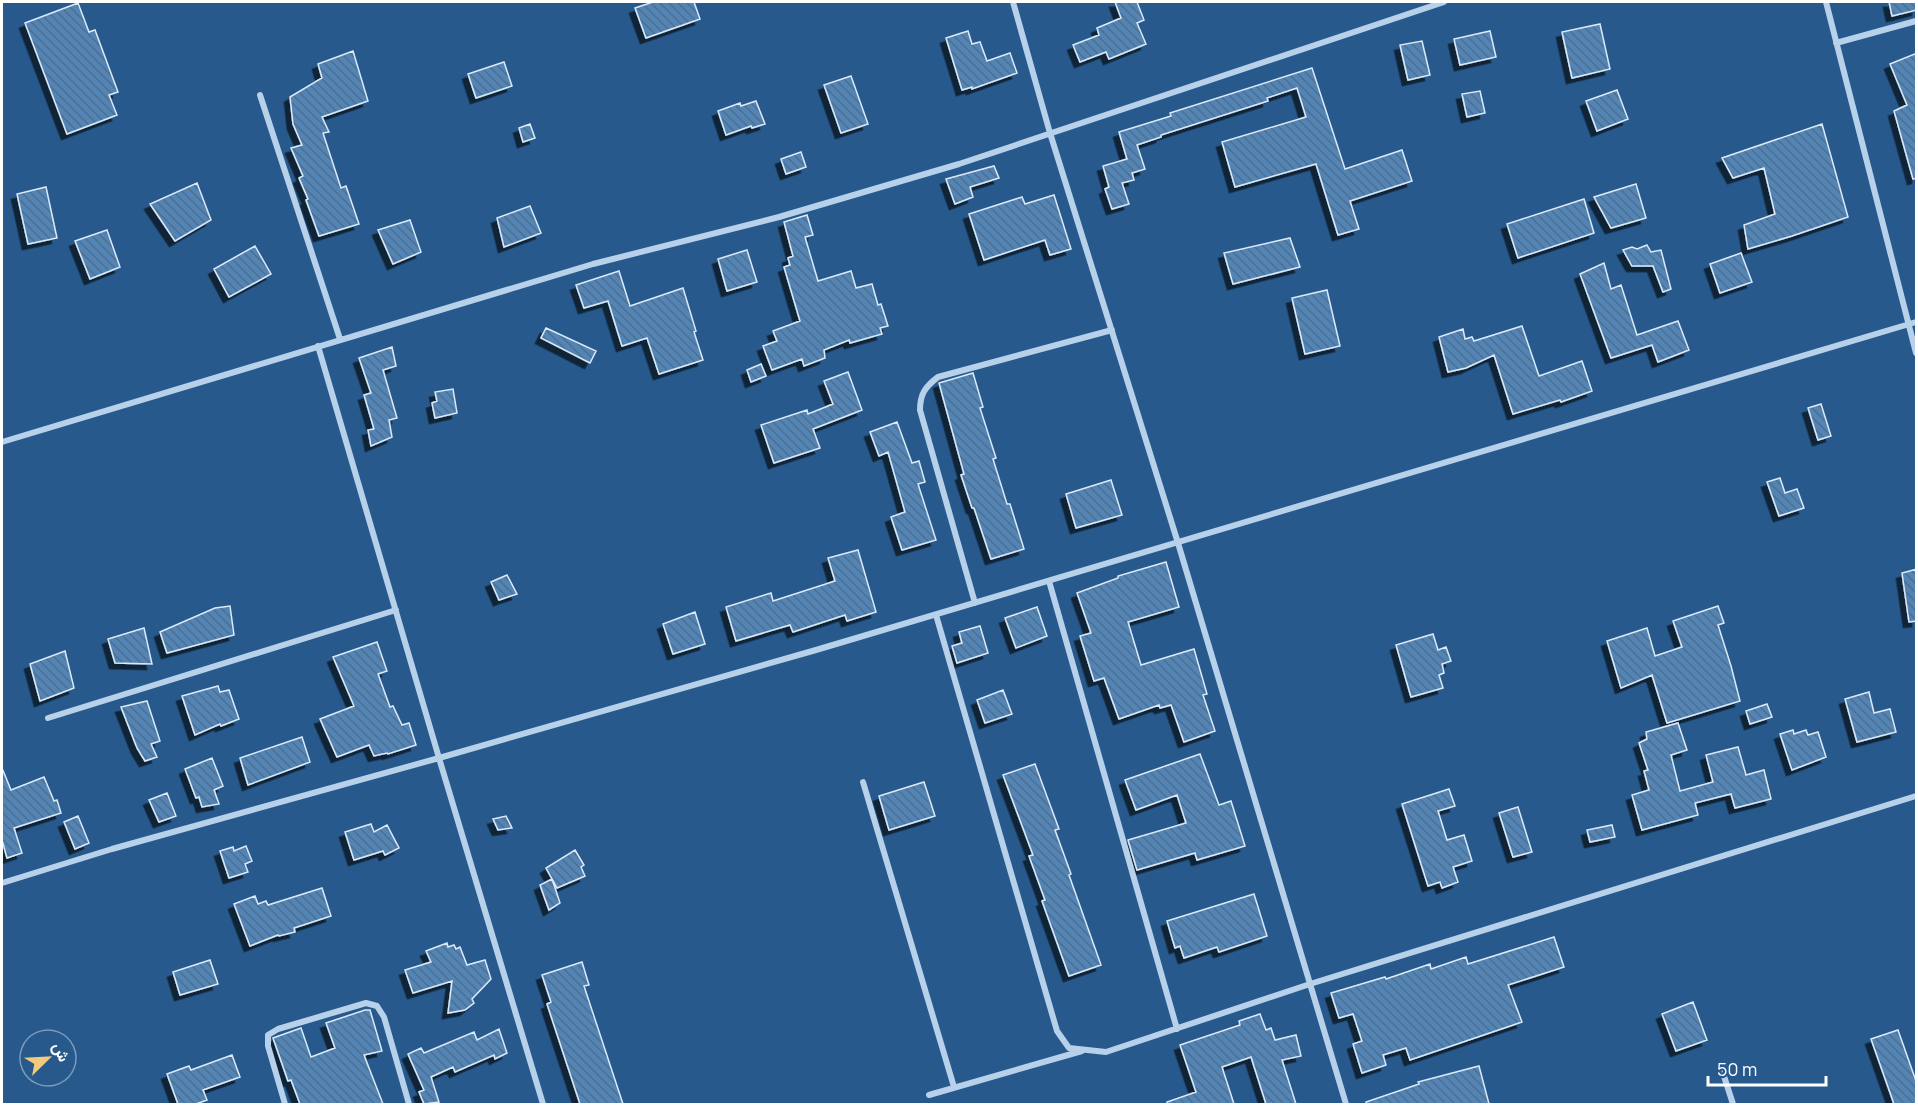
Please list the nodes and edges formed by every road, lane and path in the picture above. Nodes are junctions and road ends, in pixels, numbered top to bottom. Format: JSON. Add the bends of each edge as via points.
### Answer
{"nodes":[{"id":1,"x":1013,"y":2,"type":"edge"},
{"id":2,"x":1444,"y":2,"type":"edge"},
{"id":3,"x":1826,"y":2,"type":"edge"},
{"id":4,"x":1917,"y":21,"type":"edge"},
{"id":5,"x":1836,"y":43,"type":"junction"},
{"id":6,"x":260,"y":95,"type":"dead end"},
{"id":7,"x":1050,"y":133,"type":"junction"},
{"id":8,"x":1917,"y":322,"type":"edge"},
{"id":9,"x":1908,"y":324,"type":"junction"},
{"id":10,"x":1112,"y":330,"type":"junction"},
{"id":11,"x":340,"y":339,"type":"junction"},
{"id":12,"x":318,"y":346,"type":"junction"},
{"id":13,"x":1917,"y":353,"type":"edge"},
{"id":14,"x":2,"y":442,"type":"edge"},
{"id":15,"x":1178,"y":543,"type":"junction"},
{"id":16,"x":1049,"y":581,"type":"junction"},
{"id":17,"x":975,"y":603,"type":"junction"},
{"id":18,"x":396,"y":610,"type":"junction"},
{"id":19,"x":936,"y":615,"type":"junction"},
{"id":20,"x":48,"y":718,"type":"dead end"},
{"id":21,"x":439,"y":758,"type":"junction"},
{"id":22,"x":862,"y":782,"type":"dead end"},
{"id":23,"x":1917,"y":796,"type":"edge"},
{"id":24,"x":2,"y":882,"type":"edge"},
{"id":25,"x":1310,"y":984,"type":"junction"},
{"id":26,"x":1177,"y":1029,"type":"junction"},
{"id":27,"x":1085,"y":1050,"type":"junction"},
{"id":28,"x":1721,"y":1067,"type":"dead end"},
{"id":29,"x":954,"y":1088,"type":"junction"},
{"id":30,"x":928,"y":1095,"type":"dead end"},
{"id":31,"x":285,"y":1104,"type":"edge"},
{"id":32,"x":409,"y":1104,"type":"edge"},
{"id":33,"x":543,"y":1104,"type":"edge"},
{"id":34,"x":1346,"y":1104,"type":"edge"},
{"id":35,"x":1733,"y":1104,"type":"edge"}],
"edges":[{"from":1,"to":7,"type":"street"},
{"from":2,"to":7,"type":"street"},
{"from":3,"to":5,"type":"street"},
{"from":4,"to":5,"type":"street"},
{"from":5,"to":9,"type":"street"},
{"from":6,"to":11,"type":"street"},
{"from":7,"to":10,"type":"street"},
{"from":7,"to":11,"type":"street","via":[[779,217],[593,264]]},
{"from":8,"to":9,"type":"street"},
{"from":9,"to":13,"type":"street"},
{"from":9,"to":15,"type":"street"},
{"from":10,"to":15,"type":"street"},
{"from":10,"to":17,"type":"street","via":[[938,377],[920,398],[920,410]]},
{"from":11,"to":12,"type":"street"},
{"from":12,"to":14,"type":"street"},
{"from":12,"to":18,"type":"street"},
{"from":15,"to":16,"type":"street"},
{"from":15,"to":25,"type":"street"},
{"from":16,"to":17,"type":"street"},
{"from":16,"to":26,"type":"street"},
{"from":17,"to":19,"type":"street"},
{"from":18,"to":20,"type":"street"},
{"from":18,"to":21,"type":"street"},
{"from":19,"to":21,"type":"street"},
{"from":19,"to":27,"type":"street","via":[[1057,1031],[1070,1048]]},
{"from":21,"to":24,"type":"street"},
{"from":21,"to":33,"type":"street"},
{"from":22,"to":29,"type":"street"},
{"from":23,"to":25,"type":"street"},
{"from":25,"to":26,"type":"street"},
{"from":25,"to":34,"type":"street"},
{"from":26,"to":27,"type":"street","via":[[1106,1052]]},
{"from":27,"to":29,"type":"street"},
{"from":28,"to":35,"type":"street"},
{"from":29,"to":30,"type":"street"},
{"from":31,"to":32,"type":"street","via":[[268,1035],[366,1003],[377,1006],[384,1017]]}]}
